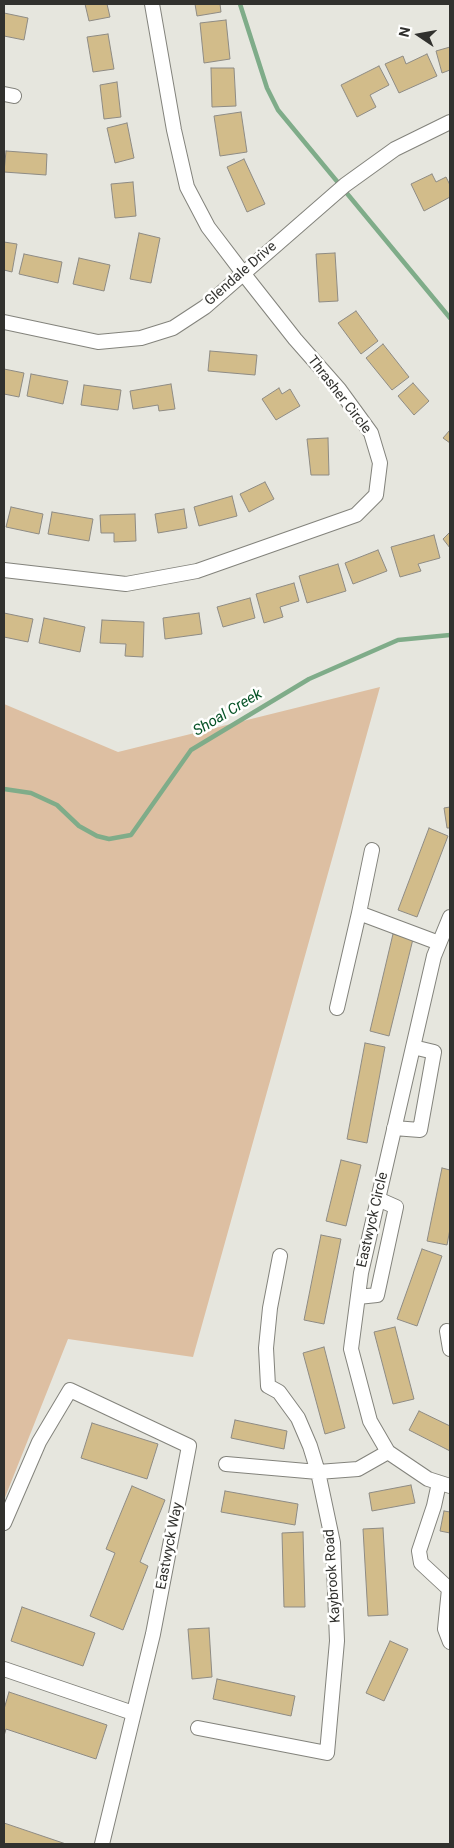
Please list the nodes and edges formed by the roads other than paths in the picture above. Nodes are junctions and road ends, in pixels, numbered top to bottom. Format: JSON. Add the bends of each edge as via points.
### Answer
{"nodes":[{"id":1,"x":152,"y":4,"type":"edge"},
{"id":2,"x":450,"y":122,"type":"edge"},
{"id":3,"x":243,"y":273,"type":"junction"},
{"id":4,"x":4,"y":322,"type":"edge"},
{"id":5,"x":4,"y":570,"type":"edge"},
{"id":6,"x":372,"y":850,"type":"dead end"},
{"id":7,"x":359,"y":913,"type":"junction"},
{"id":8,"x":450,"y":917,"type":"edge"},
{"id":9,"x":440,"y":943,"type":"junction"},
{"id":10,"x":337,"y":1008,"type":"dead end"},
{"id":11,"x":413,"y":1047,"type":"junction"},
{"id":12,"x":394,"y":1128,"type":"junction"},
{"id":13,"x":378,"y":1199,"type":"junction"},
{"id":14,"x":280,"y":1256,"type":"dead end"},
{"id":15,"x":358,"y":1298,"type":"junction"},
{"id":16,"x":447,"y":1331,"type":"dead end"},
{"id":17,"x":450,"y":1349,"type":"edge"},
{"id":18,"x":388,"y":1452,"type":"junction"},
{"id":19,"x":226,"y":1464,"type":"dead end"},
{"id":20,"x":318,"y":1472,"type":"junction"},
{"id":21,"x":444,"y":1484,"type":"edge"},
{"id":22,"x":4,"y":1523,"type":"edge"},
{"id":23,"x":450,"y":1642,"type":"edge"},
{"id":24,"x":4,"y":1669,"type":"edge"},
{"id":25,"x":133,"y":1713,"type":"junction"},
{"id":26,"x":198,"y":1728,"type":"dead end"},
{"id":27,"x":102,"y":1844,"type":"edge"}],
"edges":[{"from":1,"to":3,"type":"street","name":"Thrasher Circle","via":[[187,187],[208,227]]},
{"from":2,"to":3,"type":"street","name":"Glendale Drive","via":[[395,148],[345,185]]},
{"from":3,"to":4,"type":"street","name":"Glendale Drive","via":[[205,307],[173,328],[141,338],[98,342]]},
{"from":3,"to":5,"type":"street","name":"Thrasher Circle","via":[[371,433],[380,464],[376,495],[356,515],[197,571],[126,584]]},
{"from":6,"to":7,"type":"street"},
{"from":7,"to":9,"type":"street"},
{"from":7,"to":10,"type":"street"},
{"from":8,"to":9,"type":"street","name":"Eastwyck Circle"},
{"from":9,"to":11,"type":"street","name":"Eastwyck Circle","via":[[434,956]]},
{"from":11,"to":12,"type":"street","name":"Eastwyck Circle"},
{"from":11,"to":12,"type":"street","via":[[434,1052],[420,1130]]},
{"from":12,"to":13,"type":"street","name":"Eastwyck Circle"},
{"from":13,"to":15,"type":"street","name":"Eastwyck Circle"},
{"from":13,"to":15,"type":"street","via":[[396,1206],[377,1295]]},
{"from":14,"to":20,"type":"street","name":"Kaybrook Road","via":[[266,1348],[268,1386],[279,1392],[298,1418]]},
{"from":15,"to":18,"type":"street","name":"Eastwyck Circle","via":[[351,1349],[370,1421]]},
{"from":16,"to":17,"type":"street"},
{"from":18,"to":20,"type":"street","via":[[358,1469]]},
{"from":18,"to":21,"type":"street","name":"Eastwyck Circle","via":[[428,1479]]},
{"from":19,"to":20,"type":"street"},
{"from":20,"to":26,"type":"street","name":"Kaybrook Road","via":[[333,1543],[337,1641],[327,1753]]},
{"from":21,"to":23,"type":"street","via":[[419,1551],[422,1563],[449,1588],[445,1629]]},
{"from":22,"to":25,"type":"street","name":"Eastwyck Way","via":[[39,1442],[70,1390],[189,1446]]},
{"from":24,"to":25,"type":"street"},
{"from":25,"to":27,"type":"street","name":"Eastwyck Way"}]}
